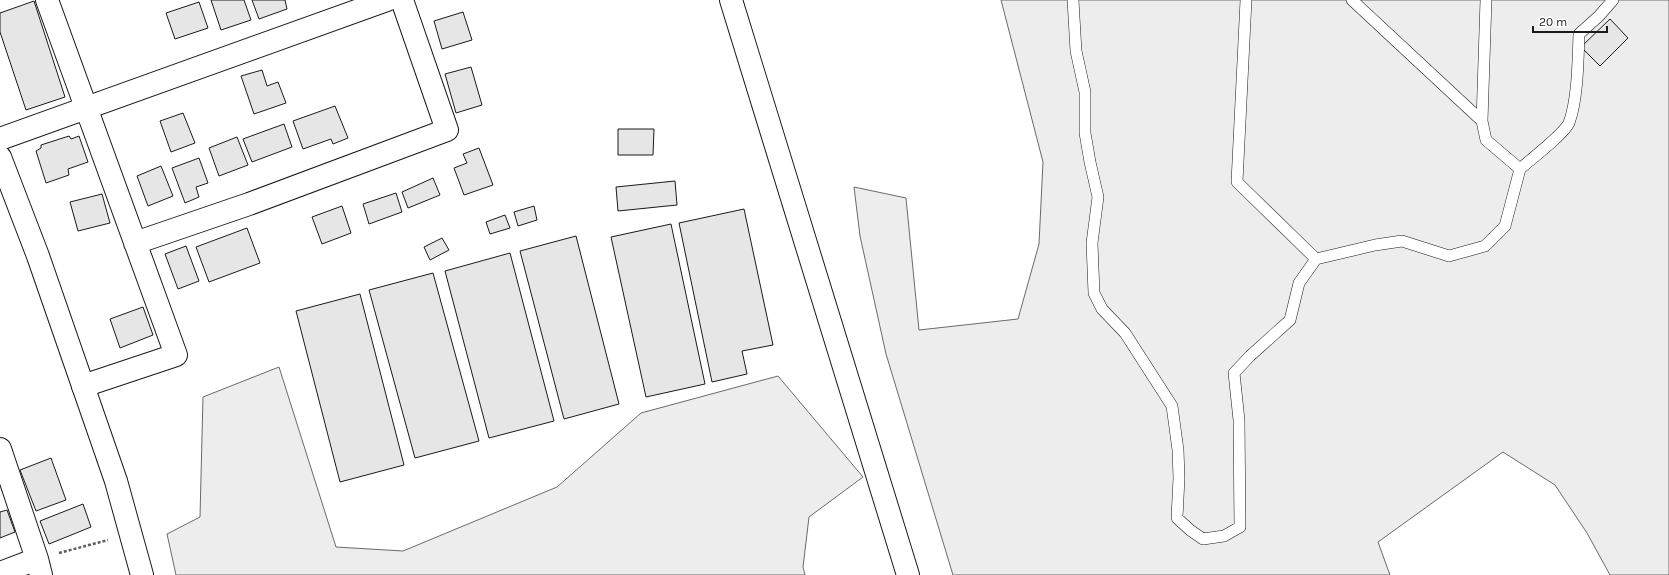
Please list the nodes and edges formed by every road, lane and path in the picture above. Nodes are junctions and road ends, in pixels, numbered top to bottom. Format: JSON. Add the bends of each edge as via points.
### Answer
{"nodes":[{"id":1,"x":47,"y":0,"type":"edge"},
{"id":2,"x":386,"y":0,"type":"edge"},
{"id":3,"x":402,"y":0,"type":"edge"},
{"id":4,"x":731,"y":0,"type":"edge"},
{"id":5,"x":1073,"y":0,"type":"edge"},
{"id":6,"x":1246,"y":0,"type":"edge"},
{"id":7,"x":1352,"y":0,"type":"edge"},
{"id":8,"x":1486,"y":0,"type":"edge"},
{"id":9,"x":1613,"y":0,"type":"edge"},
{"id":10,"x":86,"y":108,"type":"junction"},
{"id":11,"x":1482,"y":121,"type":"junction"},
{"id":12,"x":0,"y":139,"type":"edge"},
{"id":13,"x":0,"y":157,"type":"edge"},
{"id":14,"x":1520,"y":169,"type":"junction"},
{"id":15,"x":135,"y":243,"type":"junction"},
{"id":16,"x":1316,"y":259,"type":"junction"},
{"id":17,"x":83,"y":386,"type":"junction"},
{"id":18,"x":0,"y":449,"type":"edge"},
{"id":19,"x":112,"y":539,"type":"dead end"},
{"id":20,"x":39,"y":567,"type":"edge"},
{"id":21,"x":0,"y":572,"type":"edge"},
{"id":22,"x":142,"y":575,"type":"edge"},
{"id":23,"x":908,"y":575,"type":"edge"}],
"edges":[{"from":1,"to":10,"type":"street"},
{"from":2,"to":10,"type":"street"},
{"from":3,"to":15,"type":"street","via":[[447,130],[249,204]]},
{"from":4,"to":23,"type":"street"},
{"from":5,"to":16,"type":"lane","via":[[1076,51],[1085,92],[1085,133],[1098,197],[1092,243],[1094,293],[1102,309],[1124,333],[1172,406],[1180,478],[1177,518],[1203,539],[1224,536],[1240,527],[1239,420],[1234,373],[1290,320],[1298,283]]},
{"from":6,"to":16,"type":"lane","via":[[1237,182]]},
{"from":7,"to":11,"type":"lane"},
{"from":8,"to":11,"type":"lane"},
{"from":9,"to":14,"type":"lane","via":[[1579,34],[1575,92],[1568,124],[1552,142]]},
{"from":10,"to":12,"type":"street"},
{"from":10,"to":15,"type":"street"},
{"from":11,"to":14,"type":"lane","via":[[1486,140]]},
{"from":13,"to":17,"type":"street"},
{"from":14,"to":16,"type":"lane","via":[[1505,226],[1485,246],[1450,256],[1402,241]]},
{"from":15,"to":17,"type":"street","via":[[176,355]]},
{"from":17,"to":22,"type":"street","via":[[116,481]]},
{"from":18,"to":20,"type":"street"},
{"from":19,"to":20,"type":"path"},
{"from":20,"to":21,"type":"street"}]}
